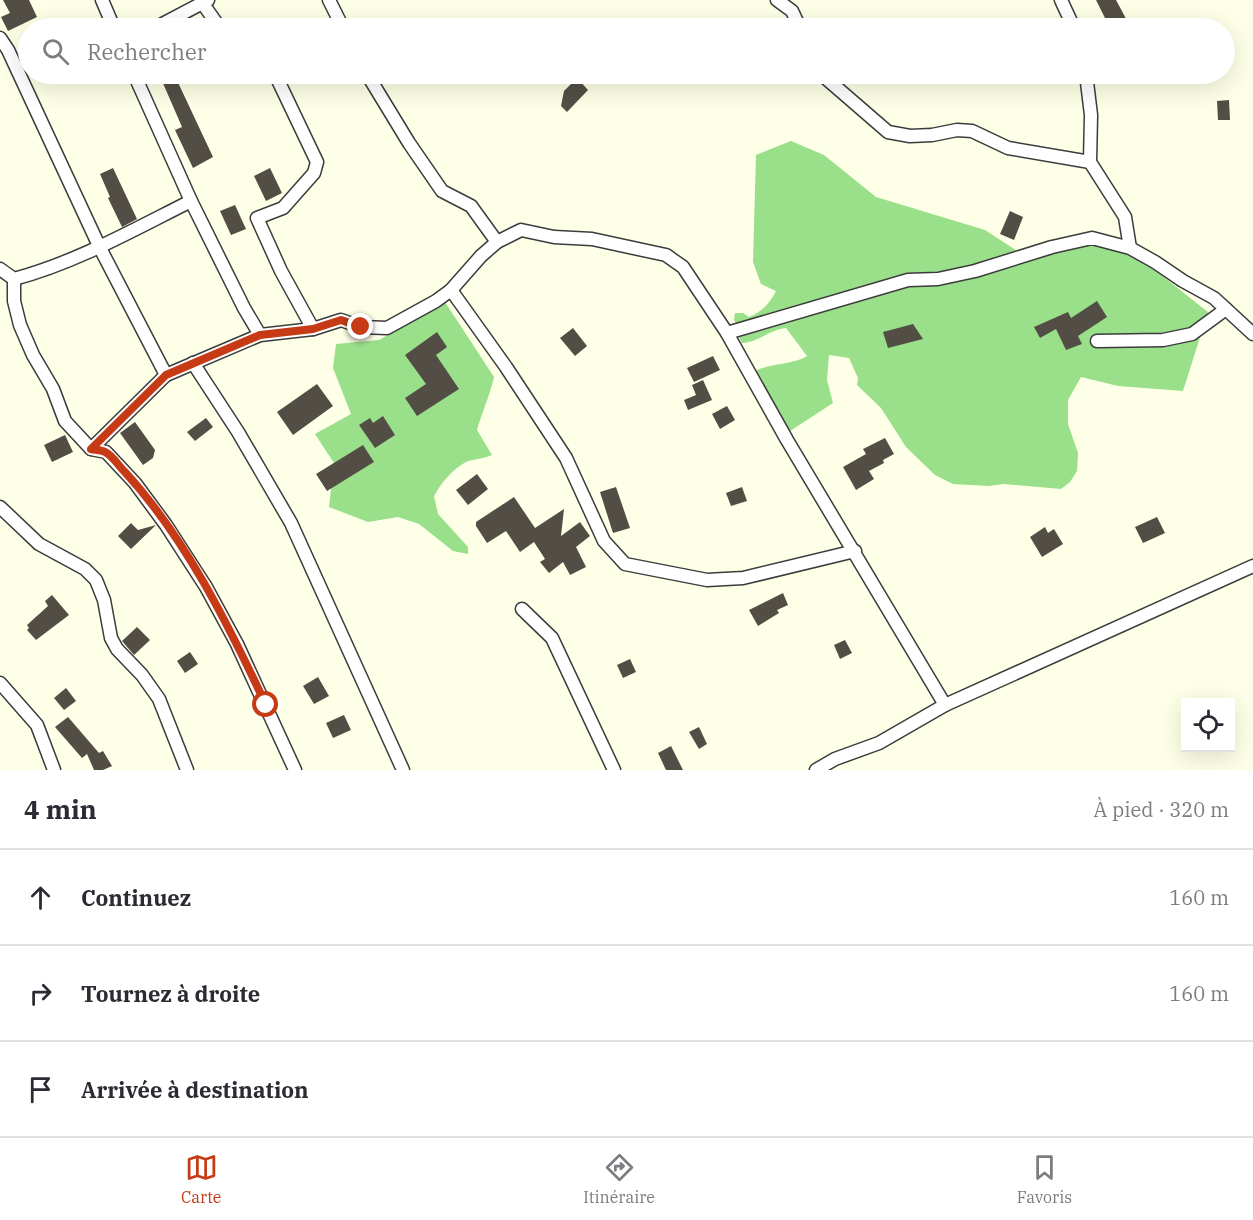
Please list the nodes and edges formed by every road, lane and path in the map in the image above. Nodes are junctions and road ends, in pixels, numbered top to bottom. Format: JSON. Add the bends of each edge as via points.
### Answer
{"nodes":[{"id":1,"x":102,"y":0,"type":"edge"},
{"id":2,"x":329,"y":0,"type":"edge"},
{"id":3,"x":777,"y":0,"type":"edge"},
{"id":4,"x":1061,"y":0,"type":"edge"},
{"id":5,"x":206,"y":2,"type":"edge"},
{"id":6,"x":110,"y":18,"type":"edge"},
{"id":7,"x":175,"y":18,"type":"edge"},
{"id":8,"x":215,"y":18,"type":"edge"},
{"id":9,"x":338,"y":18,"type":"edge"},
{"id":10,"x":795,"y":18,"type":"edge"},
{"id":11,"x":1069,"y":18,"type":"edge"},
{"id":12,"x":0,"y":38,"type":"edge"},
{"id":13,"x":18,"y":72,"type":"edge"},
{"id":14,"x":24,"y":84,"type":"edge"},
{"id":15,"x":138,"y":84,"type":"edge"},
{"id":16,"x":280,"y":84,"type":"edge"},
{"id":17,"x":373,"y":84,"type":"edge"},
{"id":18,"x":833,"y":84,"type":"edge"},
{"id":19,"x":1087,"y":84,"type":"edge"},
{"id":20,"x":1090,"y":162,"type":"junction"},
{"id":21,"x":190,"y":201,"type":"junction"},
{"id":22,"x":497,"y":242,"type":"junction"},
{"id":23,"x":99,"y":248,"type":"junction"},
{"id":24,"x":1130,"y":248,"type":"junction"},
{"id":25,"x":0,"y":269,"type":"edge"},
{"id":26,"x":14,"y":279,"type":"junction"},
{"id":27,"x":451,"y":290,"type":"junction"},
{"id":28,"x":1226,"y":309,"type":"junction"},
{"id":29,"x":313,"y":329,"type":"junction"},
{"id":30,"x":727,"y":333,"type":"junction"},
{"id":31,"x":1253,"y":334,"type":"edge"},
{"id":32,"x":260,"y":335,"type":"junction"},
{"id":33,"x":1097,"y":341,"type":"dead end"},
{"id":34,"x":194,"y":363,"type":"junction"},
{"id":35,"x":166,"y":375,"type":"junction"},
{"id":36,"x":91,"y":449,"type":"junction"},
{"id":37,"x":0,"y":507,"type":"edge"},
{"id":38,"x":855,"y":551,"type":"junction"},
{"id":39,"x":1253,"y":566,"type":"edge"},
{"id":40,"x":522,"y":609,"type":"dead end"},
{"id":41,"x":0,"y":683,"type":"edge"},
{"id":42,"x":945,"y":705,"type":"junction"},
{"id":43,"x":54,"y":770,"type":"edge"},
{"id":44,"x":187,"y":770,"type":"edge"},
{"id":45,"x":295,"y":770,"type":"edge"},
{"id":46,"x":403,"y":770,"type":"edge"},
{"id":47,"x":614,"y":770,"type":"edge"},
{"id":48,"x":816,"y":770,"type":"edge"}],
"edges":[{"from":1,"to":6,"type":"street"},
{"from":2,"to":9,"type":"street"},
{"from":3,"to":10,"type":"street"},
{"from":4,"to":11,"type":"street"},
{"from":5,"to":7,"type":"street"},
{"from":5,"to":8,"type":"street"},
{"from":12,"to":13,"type":"street"},
{"from":14,"to":23,"type":"street"},
{"from":15,"to":21,"type":"street"},
{"from":16,"to":29,"type":"street","via":[[317,162],[314,172],[283,208],[257,218]]},
{"from":17,"to":22,"type":"street","via":[[442,191],[471,206]]},
{"from":18,"to":20,"type":"street","via":[[888,132],[910,136],[972,131],[1008,148]]},
{"from":19,"to":20,"type":"street"},
{"from":20,"to":24,"type":"street","via":[[1125,217]]},
{"from":21,"to":23,"type":"street"},
{"from":21,"to":32,"type":"street"},
{"from":22,"to":27,"type":"street"},
{"from":22,"to":30,"type":"street","via":[[521,230],[554,237],[592,238],[666,255],[683,267]]},
{"from":23,"to":26,"type":"street"},
{"from":23,"to":35,"type":"street"},
{"from":24,"to":28,"type":"street"},
{"from":24,"to":30,"type":"street","via":[[1092,237],[975,271],[938,279],[908,280]]},
{"from":25,"to":26,"type":"street"},
{"from":26,"to":36,"type":"street","via":[[14,301],[33,355],[53,389],[65,421]]},
{"from":27,"to":29,"type":"street","via":[[387,328],[361,327],[341,320]]},
{"from":27,"to":38,"type":"street","via":[[566,458],[604,541],[625,564],[707,580],[743,578]]},
{"from":28,"to":31,"type":"street"},
{"from":28,"to":33,"type":"street","via":[[1192,334],[1163,340]]},
{"from":29,"to":32,"type":"street"},
{"from":30,"to":38,"type":"street"},
{"from":32,"to":34,"type":"street"},
{"from":34,"to":35,"type":"street"},
{"from":34,"to":46,"type":"street","via":[[291,523]]},
{"from":35,"to":36,"type":"street"},
{"from":36,"to":45,"type":"street","via":[[106,452],[135,483],[206,587]]},
{"from":37,"to":44,"type":"street","via":[[39,544],[85,569],[96,580],[111,638],[159,699]]},
{"from":38,"to":42,"type":"street"},
{"from":39,"to":42,"type":"street"},
{"from":40,"to":47,"type":"street","via":[[552,638]]},
{"from":41,"to":43,"type":"street","via":[[37,725]]},
{"from":42,"to":48,"type":"street","via":[[879,743]]}]}
